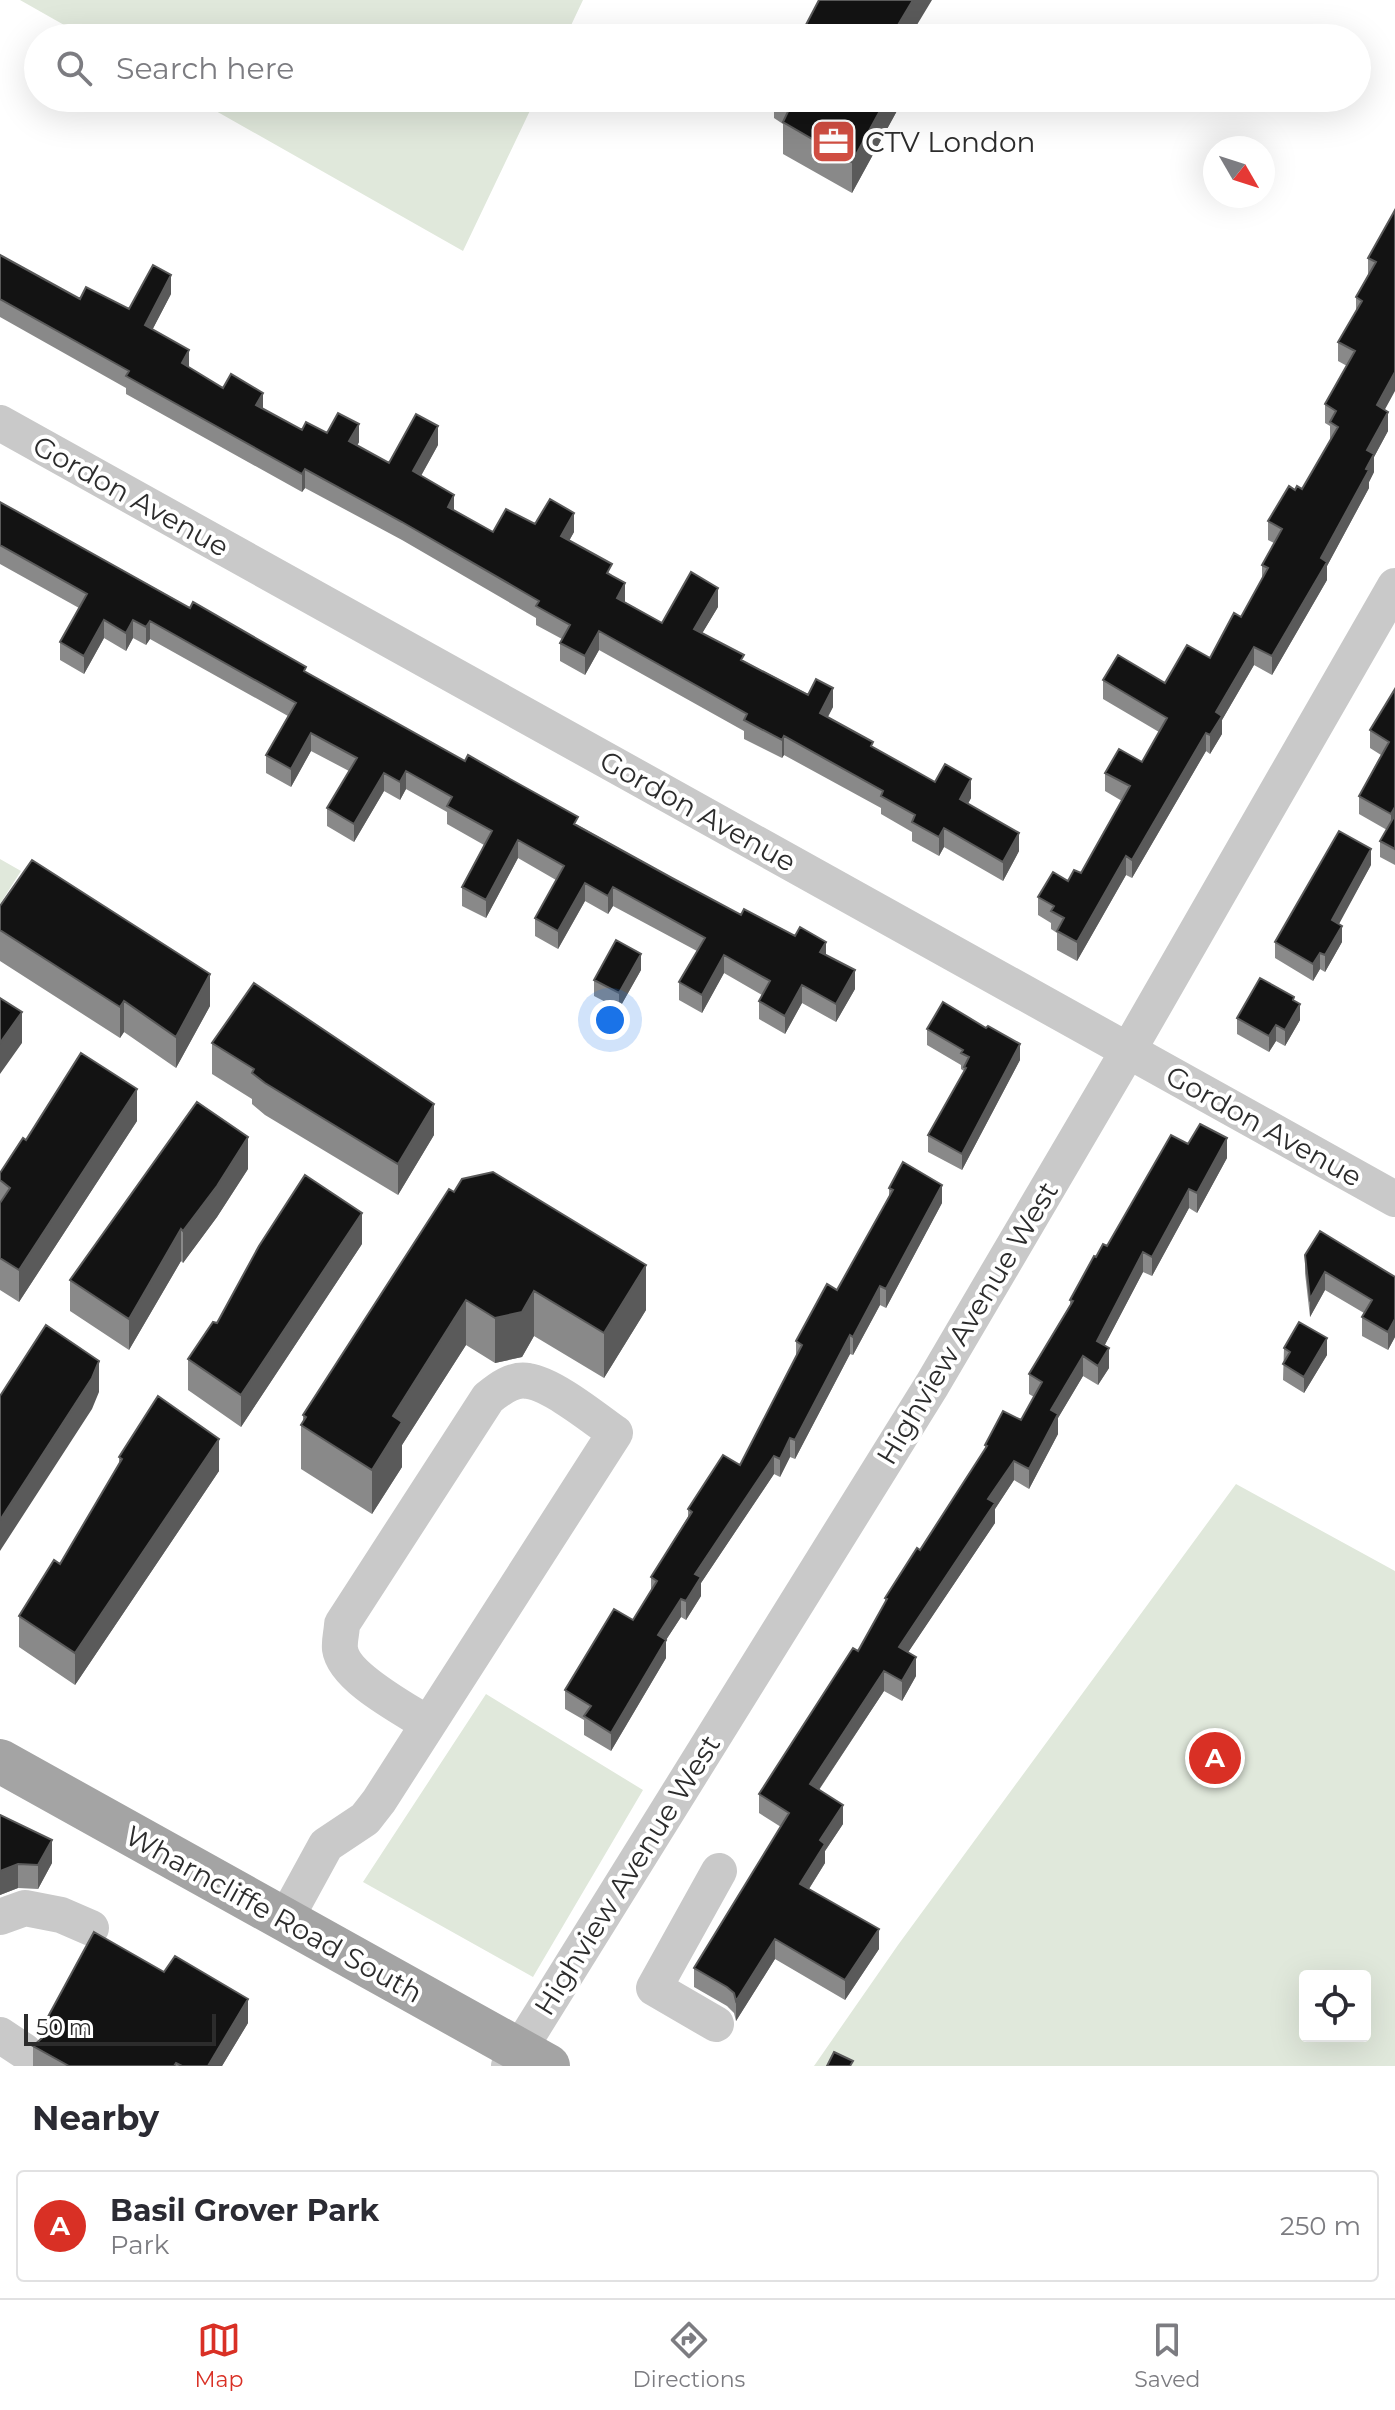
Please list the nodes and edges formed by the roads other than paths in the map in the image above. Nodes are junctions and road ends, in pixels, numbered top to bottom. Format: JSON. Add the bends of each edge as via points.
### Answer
{"nodes":[{"id":1,"x":0,"y":423,"type":"edge"},
{"id":2,"x":1395,"y":586,"type":"edge"},
{"id":3,"x":1128,"y":1051,"type":"junction"},
{"id":4,"x":1395,"y":1199,"type":"edge"},
{"id":5,"x":428,"y":1724,"type":"junction"},
{"id":6,"x":0,"y":1761,"type":"edge"},
{"id":7,"x":719,"y":1871,"type":"dead end"},
{"id":8,"x":0,"y":1917,"type":"edge"},
{"id":9,"x":285,"y":1920,"type":"junction"},
{"id":10,"x":91,"y":1928,"type":"dead end"},
{"id":11,"x":716,"y":2024,"type":"dead end"},
{"id":12,"x":525,"y":2061,"type":"edge"}],
"edges":[{"from":1,"to":3,"type":"street","name":"Gordon Avenue"},
{"from":2,"to":3,"type":"street","name":"Highview Avenue West"},
{"from":3,"to":4,"type":"street","name":"Gordon Avenue"},
{"from":3,"to":12,"type":"street","name":"Highview Avenue West"},
{"from":5,"to":5,"type":"street","via":[[615,1433],[556,1392],[527,1380],[504,1385],[488,1398],[342,1624],[340,1649],[347,1667]]},
{"from":5,"to":9,"type":"street","via":[[365,1819],[326,1845]]},
{"from":6,"to":9,"type":"main road","name":"Wharncliffe Road South"},
{"from":7,"to":11,"type":"street","via":[[654,1988]]},
{"from":8,"to":10,"type":"street","via":[[25,1908]]},
{"from":9,"to":12,"type":"main road","name":"Wharncliffe Road South"}]}
